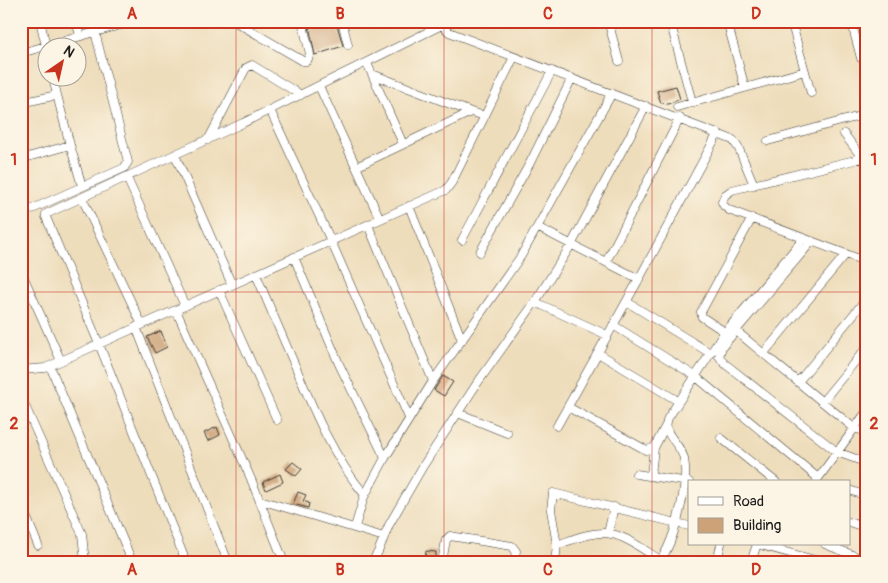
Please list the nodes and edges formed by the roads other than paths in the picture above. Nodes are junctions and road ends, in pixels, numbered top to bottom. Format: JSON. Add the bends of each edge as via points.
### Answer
{"nodes":[{"id":1,"x":40,"y":21,"type":"edge"},
{"id":2,"x":76,"y":21,"type":"edge"},
{"id":3,"x":234,"y":21,"type":"edge"},
{"id":4,"x":302,"y":21,"type":"edge"},
{"id":5,"x":342,"y":21,"type":"edge"},
{"id":6,"x":608,"y":21,"type":"edge"},
{"id":7,"x":670,"y":21,"type":"edge"},
{"id":8,"x":727,"y":21,"type":"edge"},
{"id":9,"x":791,"y":21,"type":"edge"},
{"id":10,"x":851,"y":21,"type":"edge"},
{"id":11,"x":131,"y":22,"type":"edge"},
{"id":12,"x":442,"y":23,"type":"edge"},
{"id":13,"x":95,"y":32,"type":"junction"},
{"id":14,"x":80,"y":36,"type":"junction"},
{"id":15,"x":44,"y":38,"type":"edge"},
{"id":16,"x":75,"y":38,"type":"edge"},
{"id":17,"x":348,"y":45,"type":"dead end"},
{"id":18,"x":38,"y":50,"type":"edge"},
{"id":19,"x":21,"y":53,"type":"edge"},
{"id":20,"x":514,"y":57,"type":"junction"},
{"id":21,"x":867,"y":57,"type":"edge"},
{"id":22,"x":619,"y":61,"type":"dead end"},
{"id":23,"x":367,"y":63,"type":"junction"},
{"id":24,"x":552,"y":71,"type":"junction"},
{"id":25,"x":805,"y":71,"type":"junction"},
{"id":26,"x":372,"y":74,"type":"junction"},
{"id":27,"x":572,"y":78,"type":"junction"},
{"id":28,"x":319,"y":86,"type":"junction"},
{"id":29,"x":55,"y":88,"type":"edge"},
{"id":30,"x":745,"y":88,"type":"junction"},
{"id":31,"x":612,"y":93,"type":"junction"},
{"id":32,"x":811,"y":93,"type":"dead end"},
{"id":33,"x":57,"y":95,"type":"junction"},
{"id":34,"x":300,"y":95,"type":"junction"},
{"id":35,"x":692,"y":102,"type":"junction"},
{"id":36,"x":21,"y":103,"type":"edge"},
{"id":37,"x":646,"y":106,"type":"junction"},
{"id":38,"x":677,"y":107,"type":"dead end"},
{"id":39,"x":270,"y":110,"type":"junction"},
{"id":40,"x":471,"y":112,"type":"junction"},
{"id":41,"x":867,"y":114,"type":"edge"},
{"id":42,"x":485,"y":116,"type":"junction"},
{"id":43,"x":680,"y":118,"type":"junction"},
{"id":44,"x":718,"y":133,"type":"junction"},
{"id":45,"x":844,"y":134,"type":"dead end"},
{"id":46,"x":208,"y":140,"type":"junction"},
{"id":47,"x":768,"y":141,"type":"dead end"},
{"id":48,"x":403,"y":144,"type":"junction"},
{"id":49,"x":70,"y":145,"type":"junction"},
{"id":50,"x":176,"y":155,"type":"junction"},
{"id":51,"x":21,"y":159,"type":"edge"},
{"id":52,"x":865,"y":160,"type":"edge"},
{"id":53,"x":356,"y":167,"type":"junction"},
{"id":54,"x":127,"y":178,"type":"junction"},
{"id":55,"x":754,"y":184,"type":"junction"},
{"id":56,"x":82,"y":186,"type":"junction"},
{"id":57,"x":82,"y":198,"type":"junction"},
{"id":58,"x":409,"y":206,"type":"junction"},
{"id":59,"x":21,"y":214,"type":"edge"},
{"id":60,"x":752,"y":218,"type":"junction"},
{"id":61,"x":380,"y":219,"type":"junction"},
{"id":62,"x":368,"y":225,"type":"junction"},
{"id":63,"x":537,"y":227,"type":"junction"},
{"id":64,"x":808,"y":239,"type":"junction"},
{"id":65,"x":462,"y":240,"type":"dead end"},
{"id":66,"x":331,"y":241,"type":"junction"},
{"id":67,"x":571,"y":244,"type":"junction"},
{"id":68,"x":480,"y":252,"type":"dead end"},
{"id":69,"x":846,"y":254,"type":"junction"},
{"id":70,"x":294,"y":257,"type":"junction"},
{"id":71,"x":606,"y":262,"type":"junction"},
{"id":72,"x":867,"y":262,"type":"edge"},
{"id":73,"x":21,"y":271,"type":"edge"},
{"id":74,"x":256,"y":274,"type":"junction"},
{"id":75,"x":639,"y":279,"type":"junction"},
{"id":76,"x":232,"y":285,"type":"junction"},
{"id":77,"x":219,"y":290,"type":"junction"},
{"id":78,"x":867,"y":298,"type":"edge"},
{"id":79,"x":536,"y":302,"type":"junction"},
{"id":80,"x":627,"y":302,"type":"junction"},
{"id":81,"x":185,"y":306,"type":"junction"},
{"id":82,"x":176,"y":310,"type":"junction"},
{"id":83,"x":613,"y":325,"type":"junction"},
{"id":84,"x":139,"y":326,"type":"junction"},
{"id":85,"x":736,"y":331,"type":"junction"},
{"id":86,"x":726,"y":332,"type":"junction"},
{"id":87,"x":608,"y":335,"type":"junction"},
{"id":88,"x":462,"y":340,"type":"junction"},
{"id":89,"x":99,"y":344,"type":"junction"},
{"id":90,"x":867,"y":347,"type":"edge"},
{"id":91,"x":598,"y":353,"type":"junction"},
{"id":92,"x":710,"y":353,"type":"junction"},
{"id":93,"x":764,"y":353,"type":"junction"},
{"id":94,"x":61,"y":361,"type":"junction"},
{"id":95,"x":50,"y":366,"type":"junction"},
{"id":96,"x":21,"y":370,"type":"edge"},
{"id":97,"x":695,"y":376,"type":"junction"},
{"id":98,"x":433,"y":381,"type":"junction"},
{"id":99,"x":798,"y":382,"type":"junction"},
{"id":100,"x":21,"y":397,"type":"edge"},
{"id":101,"x":678,"y":401,"type":"junction"},
{"id":102,"x":822,"y":402,"type":"junction"},
{"id":103,"x":568,"y":407,"type":"junction"},
{"id":104,"x":867,"y":411,"type":"edge"},
{"id":105,"x":458,"y":413,"type":"junction"},
{"id":106,"x":409,"y":418,"type":"junction"},
{"id":107,"x":277,"y":420,"type":"dead end"},
{"id":108,"x":666,"y":425,"type":"junction"},
{"id":109,"x":557,"y":426,"type":"dead end"},
{"id":110,"x":854,"y":428,"type":"junction"},
{"id":111,"x":867,"y":432,"type":"edge"},
{"id":112,"x":507,"y":433,"type":"dead end"},
{"id":113,"x":721,"y":438,"type":"dead end"},
{"id":114,"x":654,"y":448,"type":"junction"},
{"id":115,"x":837,"y":452,"type":"junction"},
{"id":116,"x":385,"y":458,"type":"junction"},
{"id":117,"x":867,"y":463,"type":"edge"},
{"id":118,"x":636,"y":474,"type":"dead end"},
{"id":119,"x":651,"y":475,"type":"junction"},
{"id":120,"x":774,"y":480,"type":"edge"},
{"id":121,"x":819,"y":480,"type":"edge"},
{"id":122,"x":687,"y":481,"type":"edge"},
{"id":123,"x":850,"y":490,"type":"edge"},
{"id":124,"x":365,"y":495,"type":"junction"},
{"id":125,"x":867,"y":496,"type":"edge"},
{"id":126,"x":260,"y":500,"type":"junction"},
{"id":127,"x":21,"y":504,"type":"edge"},
{"id":128,"x":614,"y":507,"type":"junction"},
{"id":129,"x":850,"y":522,"type":"edge"},
{"id":130,"x":678,"y":523,"type":"junction"},
{"id":131,"x":688,"y":526,"type":"edge"},
{"id":132,"x":355,"y":527,"type":"junction"},
{"id":133,"x":867,"y":528,"type":"edge"},
{"id":134,"x":608,"y":533,"type":"junction"},
{"id":135,"x":384,"y":537,"type":"junction"},
{"id":136,"x":38,"y":544,"type":"dead end"},
{"id":137,"x":557,"y":545,"type":"junction"},
{"id":138,"x":721,"y":546,"type":"edge"},
{"id":139,"x":756,"y":546,"type":"edge"},
{"id":140,"x":762,"y":546,"type":"edge"},
{"id":141,"x":830,"y":546,"type":"edge"},
{"id":142,"x":791,"y":558,"type":"edge"},
{"id":143,"x":131,"y":559,"type":"dead end"},
{"id":144,"x":659,"y":561,"type":"edge"},
{"id":145,"x":867,"y":561,"type":"edge"},
{"id":146,"x":86,"y":562,"type":"edge"},
{"id":147,"x":186,"y":562,"type":"edge"},
{"id":148,"x":228,"y":562,"type":"edge"},
{"id":149,"x":284,"y":562,"type":"edge"},
{"id":150,"x":372,"y":562,"type":"edge"},
{"id":151,"x":442,"y":562,"type":"edge"},
{"id":152,"x":514,"y":562,"type":"edge"},
{"id":153,"x":555,"y":562,"type":"edge"},
{"id":154,"x":717,"y":562,"type":"edge"},
{"id":155,"x":751,"y":562,"type":"edge"},
{"id":156,"x":822,"y":562,"type":"edge"}],
"edges":[{"from":1,"to":15,"type":"street"},
{"from":2,"to":14,"type":"street"},
{"from":3,"to":4,"type":"street","via":[[307,62],[310,54]]},
{"from":5,"to":17,"type":"street"},
{"from":6,"to":22,"type":"street"},
{"from":7,"to":35,"type":"street"},
{"from":8,"to":30,"type":"street"},
{"from":9,"to":25,"type":"street"},
{"from":10,"to":21,"type":"street","via":[[861,58]]},
{"from":11,"to":13,"type":"street"},
{"from":12,"to":20,"type":"street","via":[[450,32]]},
{"from":12,"to":23,"type":"street"},
{"from":13,"to":14,"type":"street"},
{"from":13,"to":56,"type":"street","via":[[128,162],[124,168]]},
{"from":14,"to":16,"type":"street"},
{"from":18,"to":19,"type":"street"},
{"from":20,"to":24,"type":"street"},
{"from":20,"to":42,"type":"street"},
{"from":23,"to":26,"type":"street"},
{"from":23,"to":28,"type":"street"},
{"from":24,"to":27,"type":"street"},
{"from":24,"to":65,"type":"street"},
{"from":25,"to":30,"type":"street"},
{"from":25,"to":32,"type":"street"},
{"from":26,"to":40,"type":"street"},
{"from":26,"to":48,"type":"street"},
{"from":27,"to":31,"type":"street"},
{"from":27,"to":68,"type":"street","via":[[530,163]]},
{"from":28,"to":34,"type":"street"},
{"from":28,"to":53,"type":"street"},
{"from":29,"to":33,"type":"street"},
{"from":30,"to":35,"type":"street"},
{"from":31,"to":37,"type":"street"},
{"from":31,"to":63,"type":"street"},
{"from":33,"to":36,"type":"street"},
{"from":33,"to":49,"type":"street"},
{"from":34,"to":39,"type":"street"},
{"from":34,"to":46,"type":"street","via":[[249,66]]},
{"from":35,"to":38,"type":"street"},
{"from":37,"to":43,"type":"street"},
{"from":37,"to":67,"type":"street"},
{"from":39,"to":46,"type":"street"},
{"from":39,"to":66,"type":"street"},
{"from":40,"to":42,"type":"street"},
{"from":40,"to":48,"type":"street"},
{"from":41,"to":47,"type":"street"},
{"from":42,"to":58,"type":"street","via":[[446,190]]},
{"from":43,"to":44,"type":"street"},
{"from":43,"to":71,"type":"street"},
{"from":44,"to":55,"type":"street","via":[[733,140]]},
{"from":44,"to":75,"type":"street"},
{"from":45,"to":52,"type":"street"},
{"from":46,"to":50,"type":"street"},
{"from":48,"to":53,"type":"street"},
{"from":49,"to":51,"type":"street"},
{"from":49,"to":56,"type":"street"},
{"from":50,"to":54,"type":"street"},
{"from":50,"to":76,"type":"street"},
{"from":52,"to":55,"type":"street"},
{"from":53,"to":61,"type":"street"},
{"from":54,"to":57,"type":"street"},
{"from":54,"to":81,"type":"street"},
{"from":55,"to":60,"type":"street","via":[[732,190],[722,202],[730,210]]},
{"from":56,"to":59,"type":"street"},
{"from":57,"to":84,"type":"street"},
{"from":57,"to":89,"type":"street","via":[[48,212],[46,217]]},
{"from":58,"to":61,"type":"street"},
{"from":58,"to":88,"type":"street"},
{"from":60,"to":64,"type":"street"},
{"from":60,"to":86,"type":"street","via":[[701,312],[702,317]]},
{"from":61,"to":62,"type":"street"},
{"from":62,"to":66,"type":"street"},
{"from":62,"to":98,"type":"street"},
{"from":63,"to":67,"type":"street"},
{"from":63,"to":88,"type":"street","via":[[521,256]]},
{"from":64,"to":69,"type":"street"},
{"from":64,"to":85,"type":"street"},
{"from":64,"to":86,"type":"street"},
{"from":66,"to":70,"type":"street"},
{"from":66,"to":106,"type":"street"},
{"from":67,"to":71,"type":"street"},
{"from":67,"to":79,"type":"street"},
{"from":69,"to":72,"type":"street"},
{"from":69,"to":93,"type":"street"},
{"from":70,"to":74,"type":"street"},
{"from":70,"to":116,"type":"street","via":[[339,364]]},
{"from":71,"to":75,"type":"street"},
{"from":73,"to":94,"type":"street"},
{"from":74,"to":76,"type":"street"},
{"from":74,"to":124,"type":"street","via":[[323,429]]},
{"from":75,"to":80,"type":"street"},
{"from":76,"to":77,"type":"street"},
{"from":77,"to":81,"type":"street"},
{"from":77,"to":107,"type":"street"},
{"from":78,"to":99,"type":"street"},
{"from":79,"to":87,"type":"street"},
{"from":79,"to":105,"type":"street"},
{"from":80,"to":83,"type":"street"},
{"from":80,"to":92,"type":"street"},
{"from":81,"to":82,"type":"street"},
{"from":82,"to":84,"type":"street"},
{"from":82,"to":126,"type":"street"},
{"from":83,"to":87,"type":"street"},
{"from":83,"to":97,"type":"street"},
{"from":84,"to":89,"type":"street"},
{"from":84,"to":148,"type":"street"},
{"from":85,"to":93,"type":"street"},
{"from":85,"to":115,"type":"street","via":[[722,347],[719,356],[724,363]]},
{"from":86,"to":92,"type":"street"},
{"from":87,"to":91,"type":"street"},
{"from":88,"to":98,"type":"street"},
{"from":89,"to":94,"type":"street"},
{"from":89,"to":147,"type":"street"},
{"from":90,"to":102,"type":"street"},
{"from":91,"to":101,"type":"street"},
{"from":91,"to":103,"type":"street"},
{"from":92,"to":97,"type":"street"},
{"from":93,"to":99,"type":"street"},
{"from":94,"to":95,"type":"street"},
{"from":95,"to":96,"type":"street"},
{"from":95,"to":143,"type":"street"},
{"from":97,"to":101,"type":"street"},
{"from":97,"to":121,"type":"street"},
{"from":98,"to":106,"type":"street"},
{"from":99,"to":102,"type":"street"},
{"from":100,"to":146,"type":"street","via":[[82,534]]},
{"from":101,"to":108,"type":"street"},
{"from":102,"to":110,"type":"street"},
{"from":103,"to":109,"type":"street"},
{"from":103,"to":114,"type":"street","via":[[642,450]]},
{"from":104,"to":110,"type":"street"},
{"from":105,"to":112,"type":"street"},
{"from":105,"to":135,"type":"street","via":[[423,466]]},
{"from":106,"to":116,"type":"street"},
{"from":108,"to":114,"type":"street"},
{"from":108,"to":122,"type":"street","via":[[683,453]]},
{"from":110,"to":111,"type":"street"},
{"from":110,"to":115,"type":"street"},
{"from":113,"to":120,"type":"street"},
{"from":114,"to":119,"type":"street"},
{"from":115,"to":117,"type":"street"},
{"from":115,"to":121,"type":"street"},
{"from":116,"to":124,"type":"street"},
{"from":118,"to":119,"type":"street"},
{"from":119,"to":122,"type":"street"},
{"from":122,"to":130,"type":"street"},
{"from":123,"to":125,"type":"street"},
{"from":124,"to":132,"type":"street"},
{"from":126,"to":132,"type":"street"},
{"from":126,"to":149,"type":"street"},
{"from":127,"to":136,"type":"street"},
{"from":128,"to":130,"type":"street"},
{"from":128,"to":134,"type":"street"},
{"from":128,"to":137,"type":"street","via":[[553,493],[551,510]]},
{"from":129,"to":133,"type":"street"},
{"from":130,"to":131,"type":"street"},
{"from":130,"to":144,"type":"street"},
{"from":132,"to":135,"type":"street"},
{"from":134,"to":137,"type":"street","via":[[585,535]]},
{"from":134,"to":144,"type":"street"},
{"from":135,"to":150,"type":"street"},
{"from":137,"to":153,"type":"street"},
{"from":138,"to":154,"type":"street"},
{"from":139,"to":155,"type":"street"},
{"from":140,"to":142,"type":"street"},
{"from":141,"to":145,"type":"street"},
{"from":142,"to":156,"type":"street"},
{"from":151,"to":152,"type":"street","via":[[446,540],[450,536],[512,546],[516,551]]}]}
